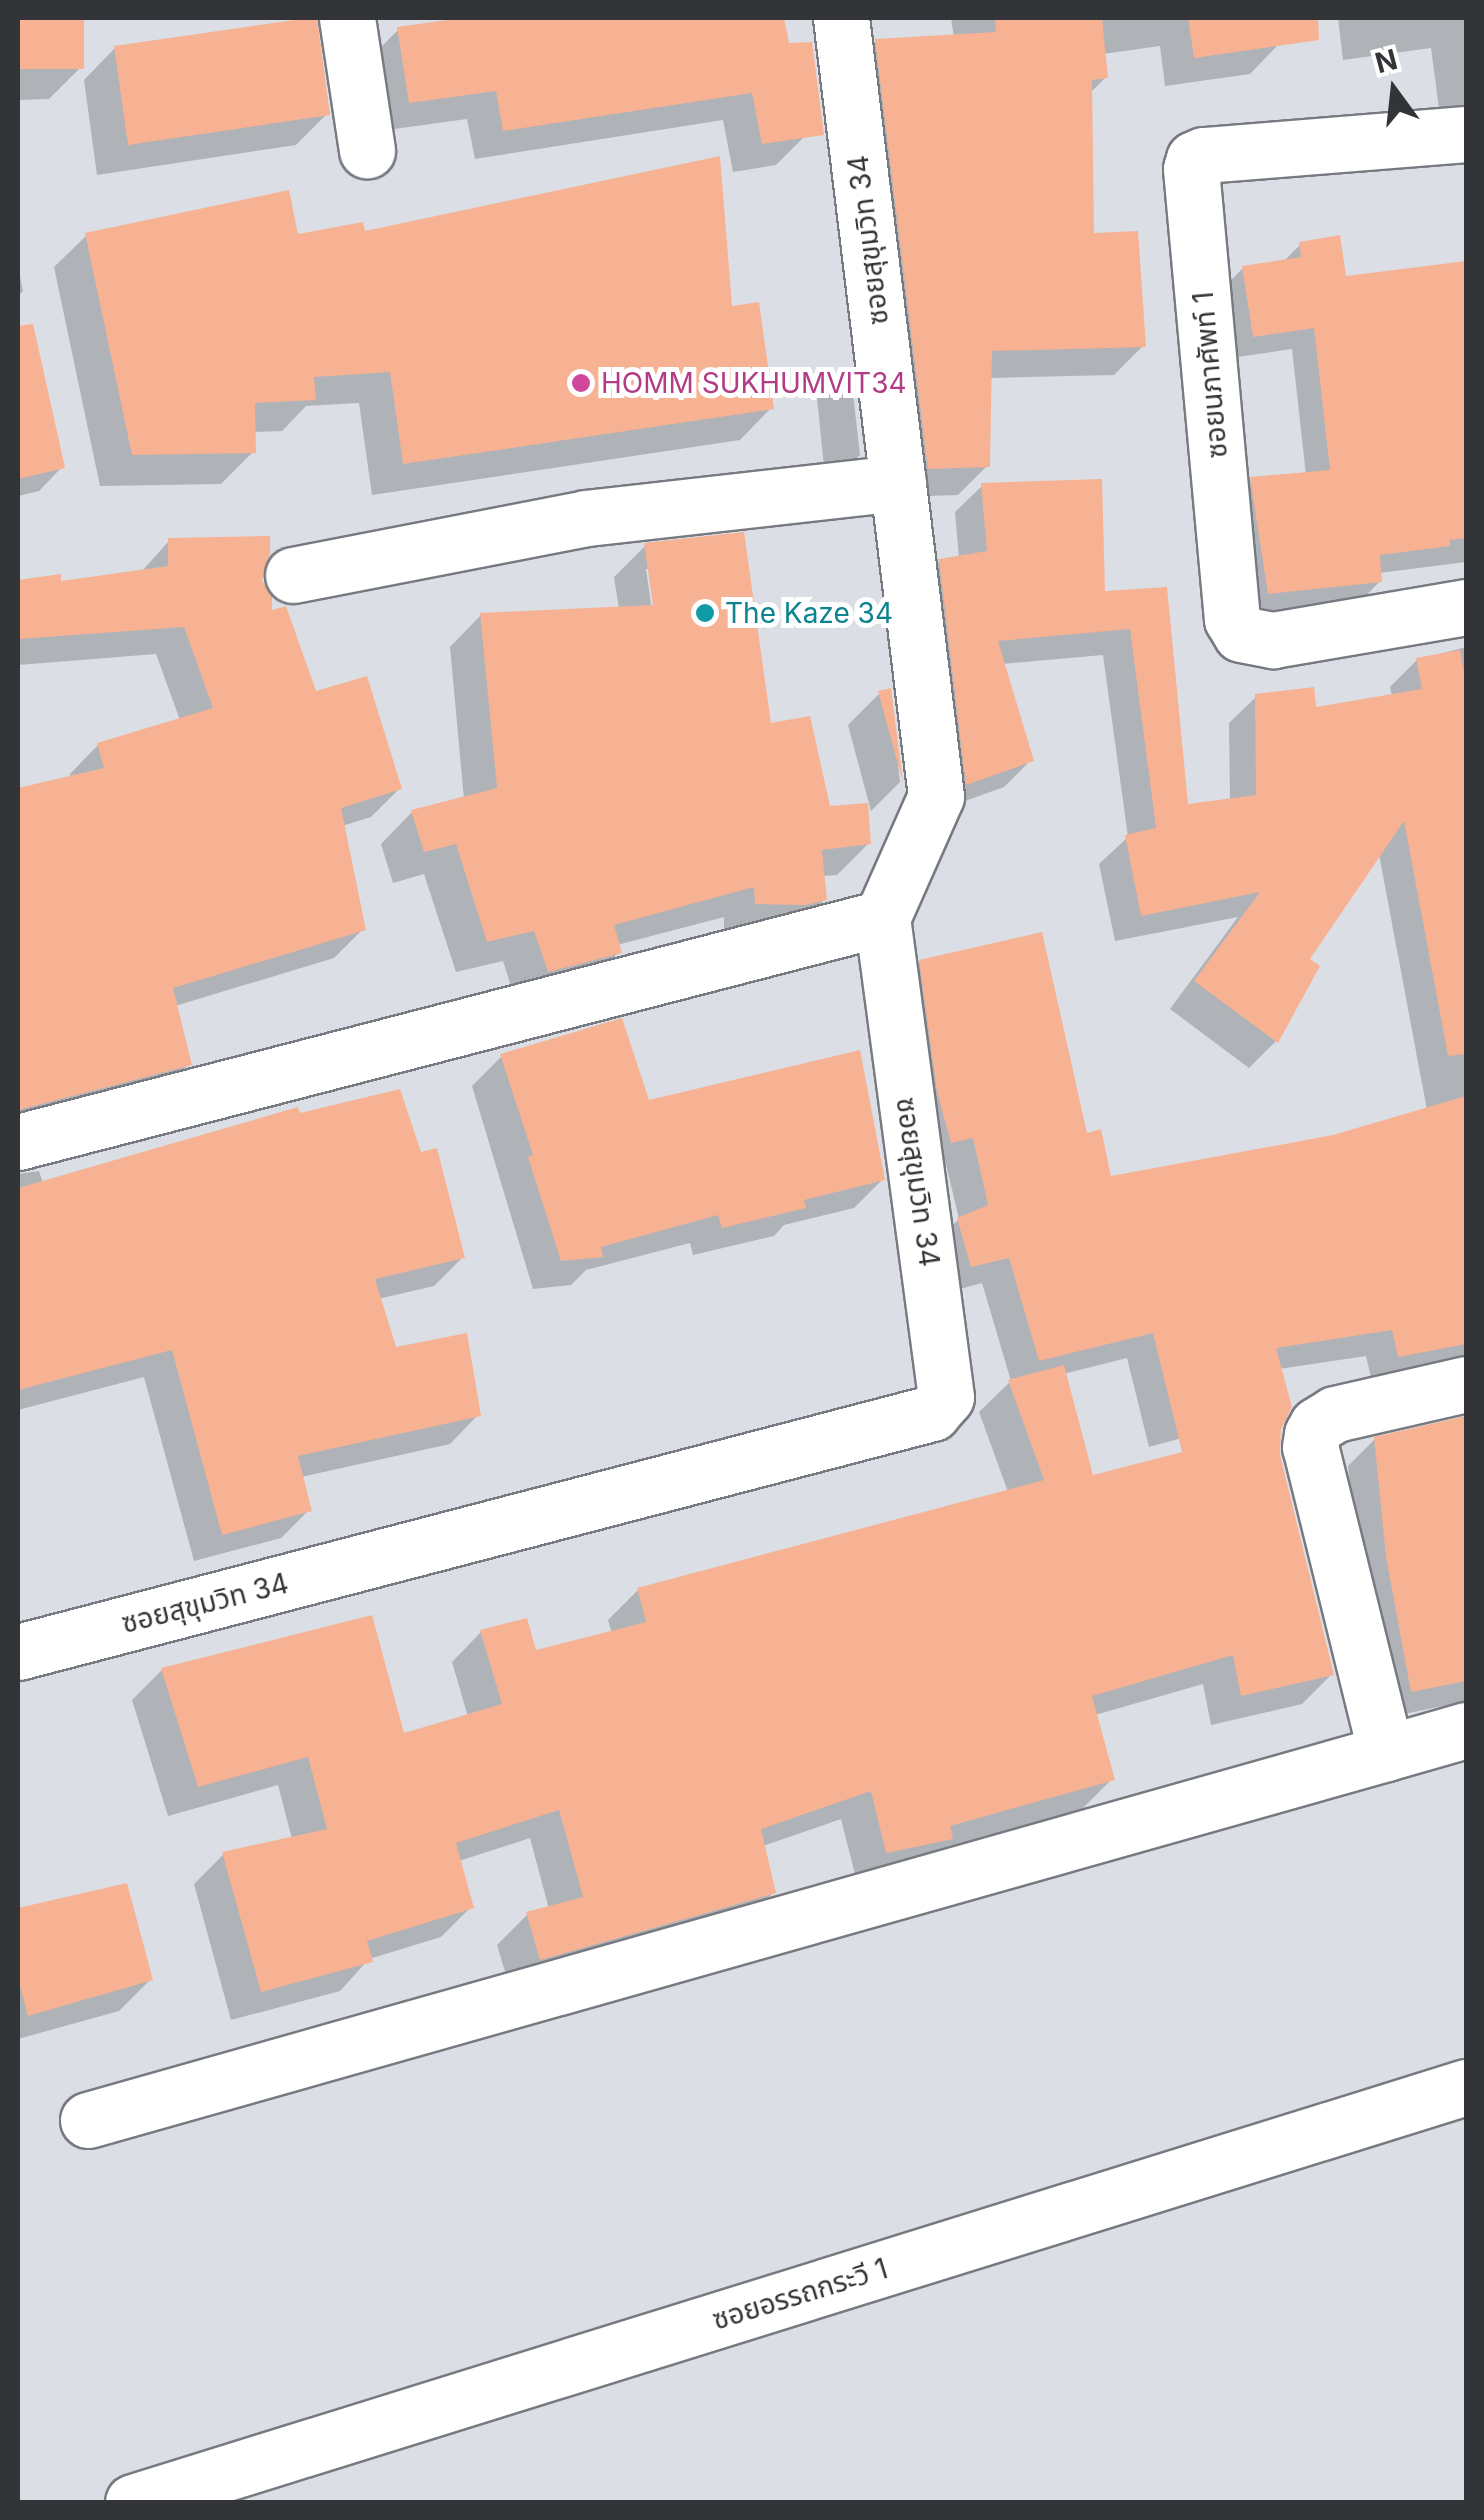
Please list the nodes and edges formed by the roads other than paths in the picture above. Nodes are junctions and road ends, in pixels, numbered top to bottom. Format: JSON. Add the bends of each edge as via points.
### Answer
{"nodes":[{"id":1,"x":347,"y":18,"type":"edge"},
{"id":2,"x":841,"y":18,"type":"edge"},
{"id":3,"x":1466,"y":134,"type":"edge"},
{"id":4,"x":367,"y":151,"type":"dead end"},
{"id":5,"x":898,"y":482,"type":"junction"},
{"id":6,"x":293,"y":576,"type":"dead end"},
{"id":7,"x":1466,"y":607,"type":"edge"},
{"id":8,"x":882,"y":918,"type":"junction"},
{"id":9,"x":18,"y":1142,"type":"edge"},
{"id":10,"x":1466,"y":1384,"type":"edge"},
{"id":11,"x":18,"y":1652,"type":"edge"},
{"id":12,"x":1466,"y":1730,"type":"edge"},
{"id":13,"x":1386,"y":1753,"type":"junction"},
{"id":14,"x":1466,"y":2087,"type":"edge"},
{"id":15,"x":88,"y":2120,"type":"dead end"},
{"id":16,"x":133,"y":2502,"type":"edge"}],
"edges":[{"from":1,"to":4,"type":"street"},
{"from":2,"to":5,"type":"street","name":"ซอยสุขุมวิท 34"},
{"from":3,"to":7,"type":"street","name":"ซอยนภาศัพท์ 1","via":[[1203,155],[1191,169],[1232,619],[1241,634],[1273,640]]},
{"from":5,"to":6,"type":"street","via":[[586,518]]},
{"from":5,"to":8,"type":"street","name":"ซอยสุขุมวิท 34","via":[[936,796]]},
{"from":8,"to":9,"type":"street"},
{"from":8,"to":11,"type":"street","name":"ซอยสุขุมวิท 34","via":[[944,1375],[941,1406]]},
{"from":10,"to":13,"type":"street","via":[[1335,1414],[1312,1434]]},
{"from":12,"to":13,"type":"street"},
{"from":13,"to":15,"type":"street"},
{"from":14,"to":16,"type":"street","name":"ซอยอรรถกระวี 1"}]}
